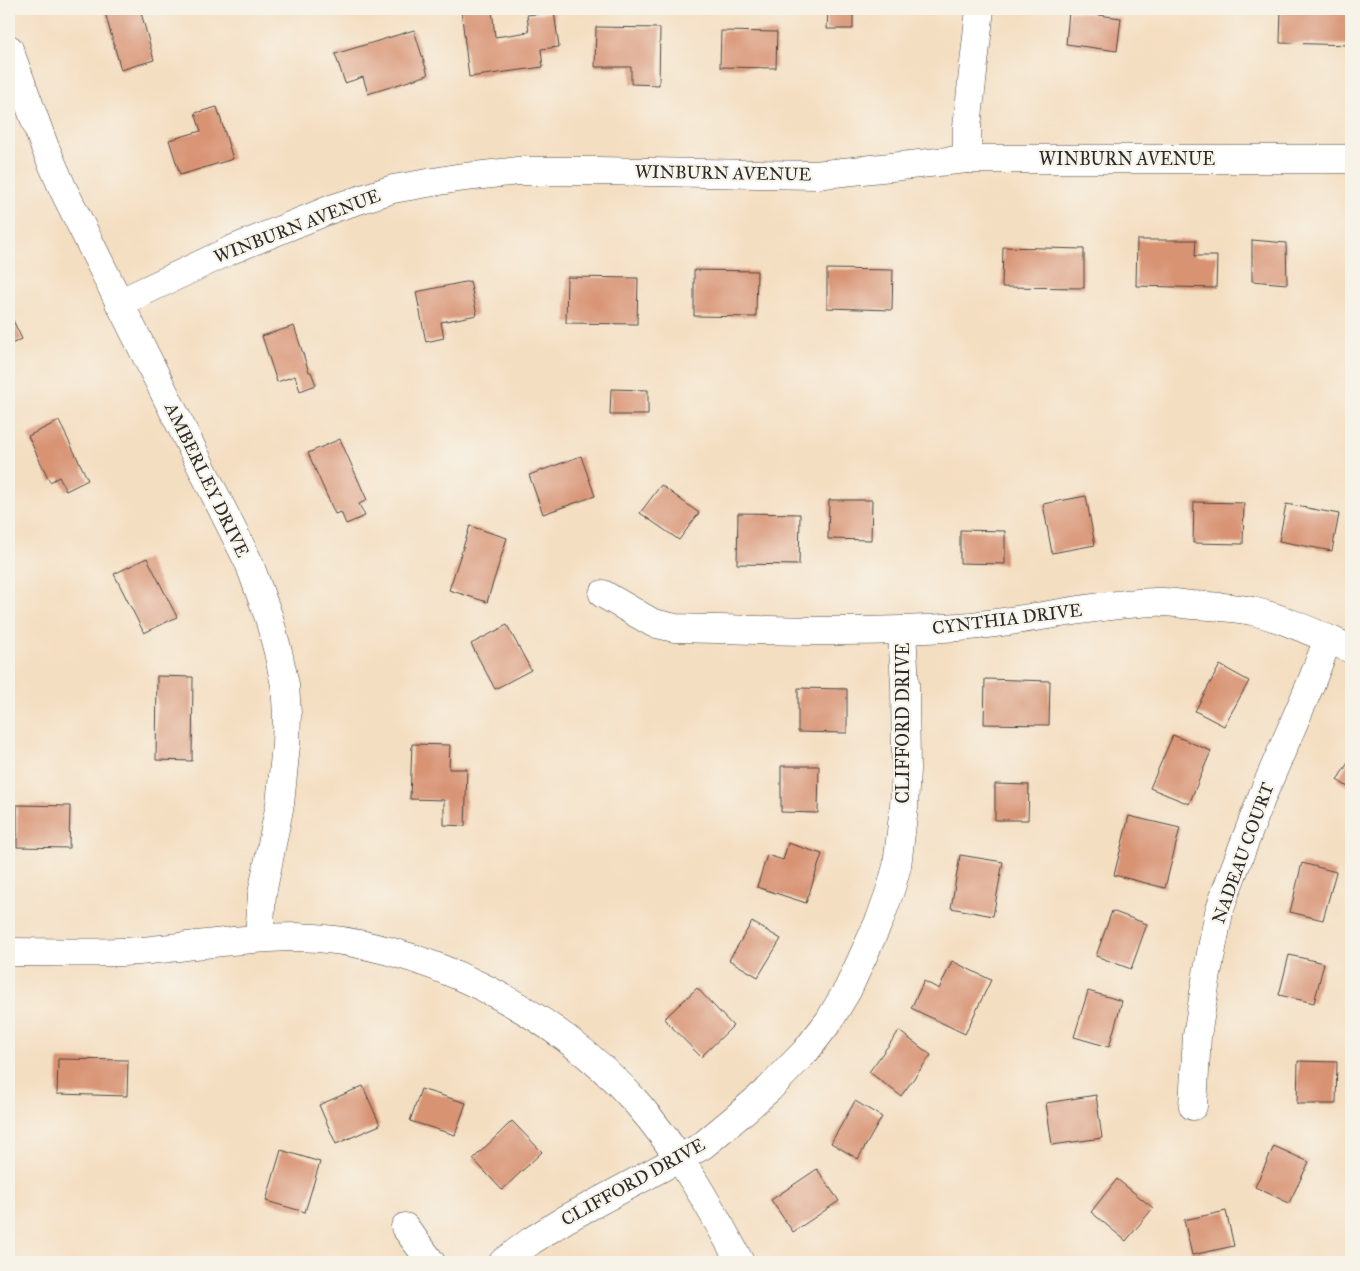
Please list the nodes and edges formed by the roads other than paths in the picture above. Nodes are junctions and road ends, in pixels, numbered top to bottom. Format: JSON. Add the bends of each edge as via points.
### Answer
{"nodes":[{"id":1,"x":980,"y":9,"type":"edge"},
{"id":2,"x":9,"y":49,"type":"edge"},
{"id":3,"x":967,"y":159,"type":"junction"},
{"id":4,"x":1351,"y":159,"type":"edge"},
{"id":5,"x":119,"y":303,"type":"junction"},
{"id":6,"x":603,"y":594,"type":"dead end"},
{"id":7,"x":902,"y":631,"type":"junction"},
{"id":8,"x":1339,"y":644,"type":"edge"},
{"id":9,"x":259,"y":938,"type":"junction"},
{"id":10,"x":9,"y":952,"type":"edge"},
{"id":11,"x":1193,"y":1106,"type":"dead end"},
{"id":12,"x":679,"y":1159,"type":"junction"},
{"id":13,"x":404,"y":1227,"type":"dead end"},
{"id":14,"x":431,"y":1262,"type":"edge"},
{"id":15,"x":503,"y":1262,"type":"edge"},
{"id":16,"x":740,"y":1262,"type":"edge"}],
"edges":[{"from":1,"to":3,"type":"street","via":[[967,127]]},
{"from":2,"to":5,"type":"street","name":"AMBERLEY DRIVE","via":[[63,189]]},
{"from":3,"to":4,"type":"street","name":"WINBURN AVENUE"},
{"from":3,"to":5,"type":"street","name":"WINBURN AVENUE","via":[[815,175],[587,171],[518,172],[457,178],[393,189],[334,208],[231,250]]},
{"from":5,"to":9,"type":"street","name":"AMBERLEY DRIVE","via":[[248,563],[269,618],[286,685],[286,745],[280,804],[262,894]]},
{"from":6,"to":7,"type":"street","name":"CYNTHIA DRIVE","via":[[653,622],[675,628]]},
{"from":7,"to":8,"type":"street","name":"CYNTHIA DRIVE","via":[[961,627],[1156,602],[1253,612]]},
{"from":7,"to":12,"type":"street","name":"CLIFFORD DRIVE","via":[[904,807],[897,866],[880,919],[848,989],[805,1052],[732,1122],[702,1146]]},
{"from":8,"to":11,"type":"street","name":"NADEAU COURT","via":[[1311,683],[1219,912],[1197,1036]]},
{"from":9,"to":10,"type":"street","via":[[140,951]]},
{"from":9,"to":12,"type":"street","via":[[327,939],[375,947],[458,975],[504,998],[578,1047],[609,1074],[661,1132]]},
{"from":12,"to":15,"type":"street","name":"CLIFFORD DRIVE","via":[[566,1219]]},
{"from":12,"to":16,"type":"street","via":[[703,1194]]},
{"from":13,"to":14,"type":"street"}]}
